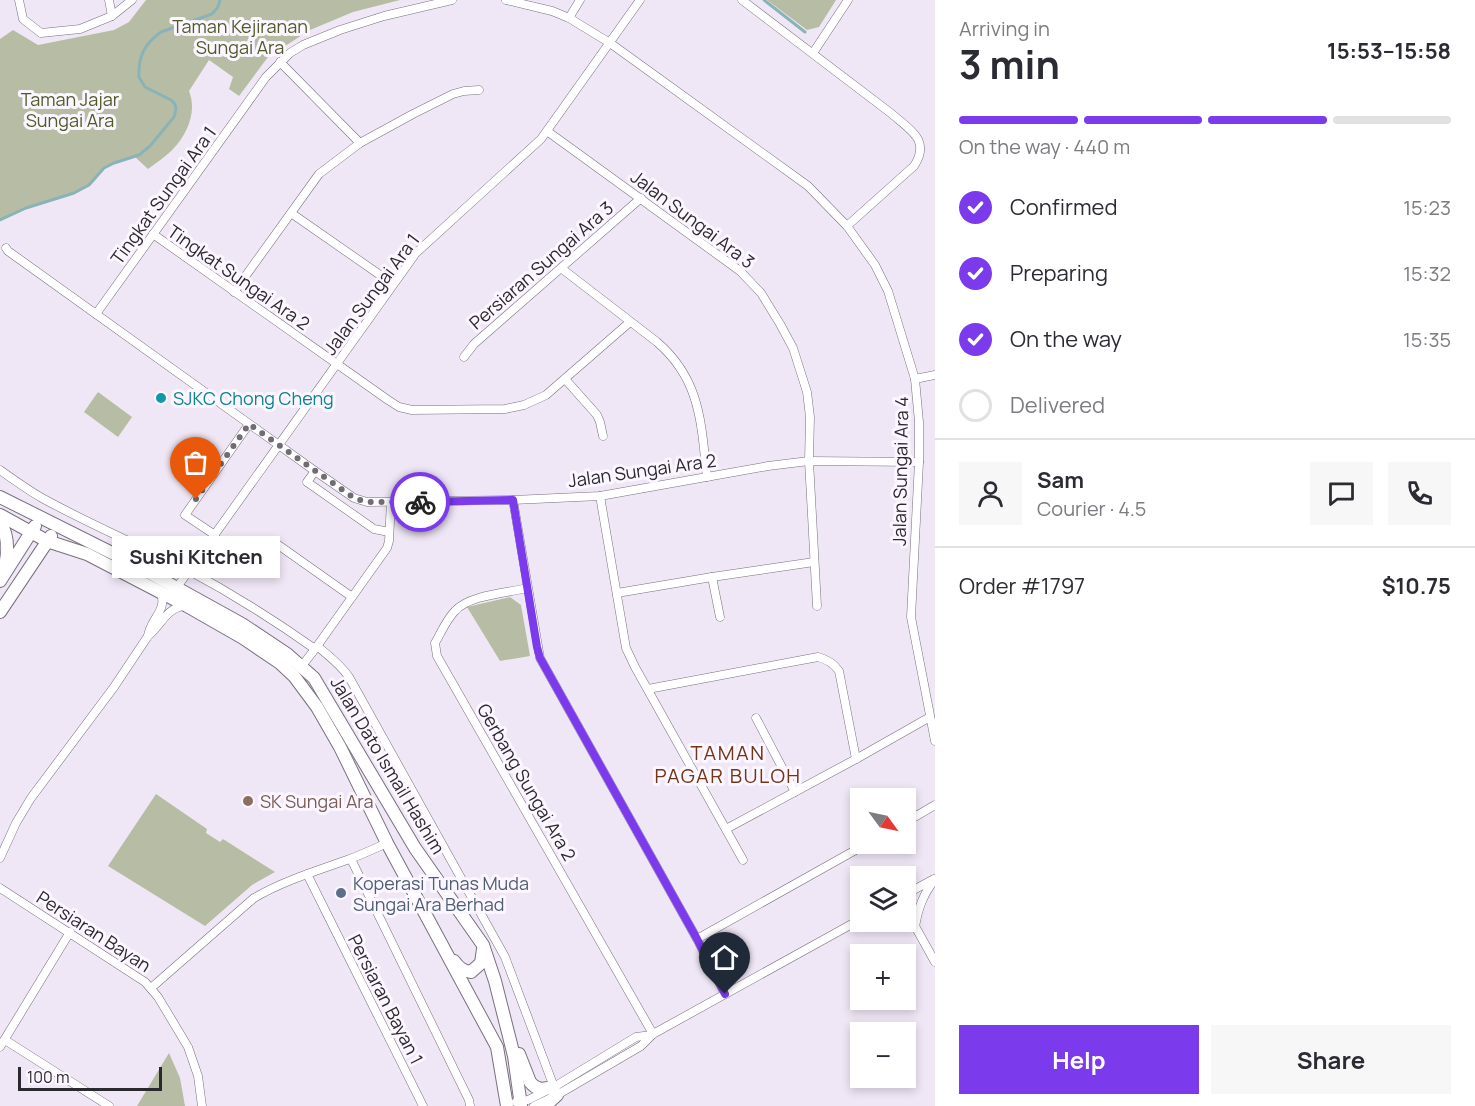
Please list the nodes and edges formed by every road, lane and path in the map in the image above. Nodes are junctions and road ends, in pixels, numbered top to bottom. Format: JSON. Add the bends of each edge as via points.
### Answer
{"nodes":[{"id":1,"x":19,"y":0,"type":"edge"},
{"id":2,"x":109,"y":0,"type":"edge"},
{"id":3,"x":132,"y":0,"type":"edge"},
{"id":4,"x":452,"y":0,"type":"edge"},
{"id":5,"x":507,"y":0,"type":"edge"},
{"id":6,"x":580,"y":0,"type":"edge"},
{"id":7,"x":640,"y":0,"type":"edge"},
{"id":8,"x":742,"y":0,"type":"edge"},
{"id":9,"x":848,"y":0,"type":"edge"},
{"id":10,"x":112,"y":16,"type":"junction"},
{"id":11,"x":569,"y":18,"type":"junction"},
{"id":12,"x":610,"y":43,"type":"junction"},
{"id":13,"x":813,"y":53,"type":"junction"},
{"id":14,"x":280,"y":62,"type":"junction"},
{"id":15,"x":479,"y":90,"type":"dead end"},
{"id":16,"x":548,"y":131,"type":"junction"},
{"id":17,"x":360,"y":143,"type":"junction"},
{"id":18,"x":641,"y":198,"type":"junction"},
{"id":19,"x":291,"y":213,"type":"junction"},
{"id":20,"x":847,"y":226,"type":"junction"},
{"id":21,"x":153,"y":234,"type":"junction"},
{"id":22,"x":6,"y":248,"type":"dead end"},
{"id":23,"x":561,"y":268,"type":"junction"},
{"id":24,"x":393,"y":284,"type":"junction"},
{"id":25,"x":234,"y":292,"type":"junction"},
{"id":26,"x":96,"y":314,"type":"junction"},
{"id":27,"x":630,"y":322,"type":"junction"},
{"id":28,"x":464,"y":357,"type":"dead end"},
{"id":29,"x":336,"y":365,"type":"junction"},
{"id":30,"x":935,"y":375,"type":"edge"},
{"id":31,"x":565,"y":379,"type":"junction"},
{"id":32,"x":915,"y":380,"type":"junction"},
{"id":33,"x":249,"y":424,"type":"junction"},
{"id":34,"x":603,"y":436,"type":"dead end"},
{"id":35,"x":279,"y":445,"type":"junction"},
{"id":36,"x":809,"y":461,"type":"junction"},
{"id":37,"x":919,"y":462,"type":"junction"},
{"id":38,"x":0,"y":470,"type":"edge"},
{"id":39,"x":315,"y":471,"type":"junction"},
{"id":40,"x":707,"y":477,"type":"junction"},
{"id":41,"x":600,"y":496,"type":"junction"},
{"id":42,"x":0,"y":497,"type":"edge"},
{"id":43,"x":513,"y":500,"type":"junction"},
{"id":44,"x":391,"y":502,"type":"junction"},
{"id":45,"x":0,"y":515,"type":"edge"},
{"id":46,"x":41,"y":517,"type":"junction"},
{"id":47,"x":0,"y":522,"type":"edge"},
{"id":48,"x":57,"y":525,"type":"junction"},
{"id":49,"x":31,"y":532,"type":"junction"},
{"id":50,"x":389,"y":532,"type":"junction"},
{"id":51,"x":215,"y":535,"type":"junction"},
{"id":52,"x":47,"y":541,"type":"junction"},
{"id":53,"x":274,"y":542,"type":"dead end"},
{"id":54,"x":813,"y":562,"type":"junction"},
{"id":55,"x":189,"y":570,"type":"junction"},
{"id":56,"x":712,"y":577,"type":"junction"},
{"id":57,"x":1,"y":580,"type":"edge"},
{"id":58,"x":527,"y":588,"type":"junction"},
{"id":59,"x":169,"y":592,"type":"junction"},
{"id":60,"x":617,"y":593,"type":"junction"},
{"id":61,"x":352,"y":597,"type":"junction"},
{"id":62,"x":187,"y":606,"type":"junction"},
{"id":63,"x":817,"y":606,"type":"dead end"},
{"id":64,"x":0,"y":612,"type":"edge"},
{"id":65,"x":720,"y":617,"type":"dead end"},
{"id":66,"x":148,"y":636,"type":"junction"},
{"id":67,"x":316,"y":647,"type":"junction"},
{"id":68,"x":301,"y":667,"type":"junction"},
{"id":69,"x":648,"y":689,"type":"junction"},
{"id":70,"x":930,"y":717,"type":"junction"},
{"id":71,"x":756,"y":718,"type":"dead end"},
{"id":72,"x":935,"y":741,"type":"edge"},
{"id":73,"x":856,"y":759,"type":"junction"},
{"id":74,"x":795,"y":792,"type":"junction"},
{"id":75,"x":935,"y":806,"type":"edge"},
{"id":76,"x":916,"y":816,"type":"edge"},
{"id":77,"x":726,"y":829,"type":"junction"},
{"id":78,"x":387,"y":843,"type":"junction"},
{"id":79,"x":850,"y":853,"type":"edge"},
{"id":80,"x":0,"y":858,"type":"edge"},
{"id":81,"x":351,"y":859,"type":"junction"},
{"id":82,"x":743,"y":860,"type":"dead end"},
{"id":83,"x":307,"y":874,"type":"junction"},
{"id":84,"x":935,"y":879,"type":"edge"},
{"id":85,"x":916,"y":889,"type":"edge"},
{"id":86,"x":1,"y":891,"type":"edge"},
{"id":87,"x":916,"y":921,"type":"edge"},
{"id":88,"x":850,"y":925,"type":"edge"},
{"id":89,"x":916,"y":929,"type":"edge"},
{"id":90,"x":70,"y":932,"type":"junction"},
{"id":91,"x":697,"y":939,"type":"junction"},
{"id":92,"x":483,"y":945,"type":"junction"},
{"id":93,"x":444,"y":949,"type":"junction"},
{"id":94,"x":935,"y":962,"type":"edge"},
{"id":95,"x":151,"y":988,"type":"junction"},
{"id":96,"x":725,"y":994,"type":"junction"},
{"id":97,"x":501,"y":1005,"type":"junction"},
{"id":98,"x":653,"y":1034,"type":"junction"},
{"id":99,"x":2,"y":1043,"type":"edge"},
{"id":100,"x":555,"y":1091,"type":"junction"},
{"id":101,"x":521,"y":1104,"type":"edge"},
{"id":102,"x":507,"y":1105,"type":"edge"},
{"id":103,"x":109,"y":1106,"type":"edge"},
{"id":104,"x":202,"y":1106,"type":"edge"},
{"id":105,"x":423,"y":1106,"type":"edge"},
{"id":106,"x":470,"y":1106,"type":"edge"},
{"id":107,"x":534,"y":1106,"type":"edge"},
{"id":108,"x":545,"y":1106,"type":"edge"}],
"edges":[{"from":1,"to":10,"type":"street","via":[[23,19],[41,33],[80,29]]},
{"from":2,"to":10,"type":"street"},
{"from":3,"to":10,"type":"street"},
{"from":4,"to":14,"type":"street","name":"Tingkat Sungai Ara 1","via":[[340,30],[303,45]]},
{"from":5,"to":11,"type":"street"},
{"from":6,"to":11,"type":"street"},
{"from":7,"to":12,"type":"street","name":"Jalan Sungai Ara 1"},
{"from":8,"to":13,"type":"street"},
{"from":9,"to":13,"type":"street"},
{"from":11,"to":12,"type":"street"},
{"from":12,"to":16,"type":"street","name":"Jalan Sungai Ara 1"},
{"from":12,"to":20,"type":"street","name":"Jalan Sungai Ara 4","via":[[808,186]]},
{"from":13,"to":20,"type":"street","via":[[892,114],[920,141],[920,158],[915,166]]},
{"from":14,"to":17,"type":"street"},
{"from":14,"to":21,"type":"street","name":"Tingkat Sungai Ara 1"},
{"from":15,"to":17,"type":"street","via":[[453,94]]},
{"from":16,"to":18,"type":"street","name":"Jalan Sungai Ara 3"},
{"from":16,"to":24,"type":"street","name":"Jalan Sungai Ara 1","via":[[422,246]]},
{"from":17,"to":19,"type":"street","via":[[319,174]]},
{"from":18,"to":23,"type":"street","name":"Persiaran Sungai Ara 3"},
{"from":18,"to":36,"type":"street","name":"Jalan Sungai Ara 3","via":[[740,271],[761,293],[793,348],[807,392]]},
{"from":19,"to":24,"type":"street"},
{"from":19,"to":25,"type":"street"},
{"from":20,"to":32,"type":"street","name":"Jalan Sungai Ara 4","via":[[888,291]]},
{"from":21,"to":25,"type":"street","name":"Tingkat Sungai Ara 2"},
{"from":21,"to":26,"type":"street","name":"Tingkat Sungai Ara 1"},
{"from":22,"to":26,"type":"street"},
{"from":23,"to":27,"type":"street"},
{"from":23,"to":28,"type":"street","name":"Persiaran Sungai Ara 3"},
{"from":24,"to":29,"type":"street","name":"Jalan Sungai Ara 1"},
{"from":25,"to":29,"type":"street","name":"Tingkat Sungai Ara 2"},
{"from":26,"to":33,"type":"street"},
{"from":27,"to":31,"type":"street","name":"Tingkat Sungai Ara 2"},
{"from":27,"to":40,"type":"street","via":[[681,367],[700,419]]},
{"from":29,"to":31,"type":"street","name":"Tingkat Sungai Ara 2","via":[[399,407],[412,410],[505,409],[546,395]]},
{"from":29,"to":35,"type":"street","name":"Jalan Sungai Ara 1"},
{"from":30,"to":32,"type":"street"},
{"from":31,"to":34,"type":"street","via":[[597,415]]},
{"from":32,"to":37,"type":"street","name":"Jalan Sungai Ara 4"},
{"from":33,"to":35,"type":"street"},
{"from":33,"to":51,"type":"street","via":[[185,515]]},
{"from":35,"to":39,"type":"street","name":"Jalan Sungai Ara 2"},
{"from":35,"to":51,"type":"street","name":"Jalan Sungai Ara 1"},
{"from":36,"to":37,"type":"street","name":"Jalan Sungai Ara 2"},
{"from":36,"to":40,"type":"street","name":"Jalan Sungai Ara 2"},
{"from":36,"to":54,"type":"street","name":"Jalan Sungai Ara 3"},
{"from":37,"to":70,"type":"street","name":"Jalan Sungai Ara 4","via":[[910,617]]},
{"from":38,"to":55,"type":"street","via":[[40,497]]},
{"from":39,"to":44,"type":"street","name":"Jalan Sungai Ara 2","via":[[354,498]]},
{"from":39,"to":50,"type":"street","via":[[307,482],[374,529]]},
{"from":40,"to":41,"type":"street","name":"Jalan Sungai Ara 2"},
{"from":41,"to":43,"type":"street","name":"Jalan Sungai Ara 2"},
{"from":41,"to":60,"type":"street"},
{"from":42,"to":46,"type":"main road","name":"Jalan Dato Ismail Hashim"},
{"from":43,"to":44,"type":"street","name":"Jalan Sungai Ara 2"},
{"from":43,"to":58,"type":"street"},
{"from":44,"to":50,"type":"street"},
{"from":45,"to":49,"type":"main road","name":"Jalan Dato Ismail Hashim"},
{"from":46,"to":48,"type":"main road","name":"Jalan Dato Ismail Hashim"},
{"from":46,"to":49,"type":"main road"},
{"from":47,"to":57,"type":"main road","via":[[8,550]]},
{"from":48,"to":52,"type":"main road"},
{"from":48,"to":59,"type":"main road","name":"Jalan Dato Ismail Hashim"},
{"from":49,"to":52,"type":"main road","name":"Jalan Dato Ismail Hashim"},
{"from":49,"to":57,"type":"main road"},
{"from":50,"to":61,"type":"street","via":[[387,548]]},
{"from":51,"to":55,"type":"street","name":"Jalan Sungai Ara 1"},
{"from":52,"to":59,"type":"main road","name":"Jalan Dato Ismail Hashim","via":[[87,554]]},
{"from":52,"to":64,"type":"main road"},
{"from":53,"to":61,"type":"street"},
{"from":54,"to":56,"type":"street"},
{"from":54,"to":63,"type":"street","name":"Jalan Sungai Ara 3"},
{"from":55,"to":59,"type":"street","name":"Jalan Sungai Ara 1"},
{"from":55,"to":67,"type":"street"},
{"from":56,"to":60,"type":"street"},
{"from":56,"to":65,"type":"street"},
{"from":58,"to":91,"type":"street","via":[[540,658]]},
{"from":58,"to":98,"type":"street","name":"Gerbang Sungai Ara 2","via":[[463,604],[454,611],[435,643],[437,656]]},
{"from":59,"to":62,"type":"main road","name":"Jalan Dato Ismail Hashim"},
{"from":59,"to":66,"type":"street"},
{"from":59,"to":68,"type":"main road","name":"Jalan Dato Ismail Hashim","via":[[242,624]]},
{"from":60,"to":69,"type":"street","via":[[626,648]]},
{"from":61,"to":67,"type":"street"},
{"from":62,"to":66,"type":"street","via":[[169,612]]},
{"from":62,"to":78,"type":"main road","name":"Jalan Dato Ismail Hashim","via":[[243,638],[294,676],[340,747]]},
{"from":66,"to":80,"type":"street","via":[[31,798]]},
{"from":67,"to":68,"type":"street"},
{"from":67,"to":100,"type":"street","via":[[335,660],[349,677],[505,957]]},
{"from":68,"to":92,"type":"main road","name":"Jalan Dato Ismail Hashim","via":[[314,678],[415,848]]},
{"from":69,"to":73,"type":"street","via":[[823,658],[839,671]]},
{"from":69,"to":77,"type":"street"},
{"from":70,"to":72,"type":"street","name":"Jalan Sungai Ara 4"},
{"from":70,"to":73,"type":"street"},
{"from":71,"to":74,"type":"street"},
{"from":73,"to":74,"type":"street"},
{"from":74,"to":77,"type":"street"},
{"from":75,"to":76,"type":"street"},
{"from":77,"to":82,"type":"street"},
{"from":78,"to":81,"type":"street"},
{"from":78,"to":93,"type":"main road","name":"Jalan Dato Ismail Hashim"},
{"from":79,"to":91,"type":"street"},
{"from":81,"to":83,"type":"street"},
{"from":81,"to":106,"type":"street"},
{"from":83,"to":95,"type":"street","via":[[254,898]]},
{"from":83,"to":105,"type":"street","name":"Persiaran Bayan 1"},
{"from":84,"to":85,"type":"street"},
{"from":84,"to":87,"type":"street","via":[[922,899]]},
{"from":86,"to":90,"type":"street","name":"Persiaran Bayan"},
{"from":88,"to":96,"type":"street"},
{"from":89,"to":94,"type":"street"},
{"from":90,"to":95,"type":"street","name":"Persiaran Bayan"},
{"from":90,"to":99,"type":"street"},
{"from":91,"to":96,"type":"street"},
{"from":92,"to":93,"type":"main road","via":[[482,963],[471,972],[459,967]]},
{"from":92,"to":97,"type":"main road","name":"Jalan Dato Ismail Hashim"},
{"from":93,"to":102,"type":"main road","name":"Jalan Dato Ismail Hashim","via":[[497,1047]]},
{"from":95,"to":104,"type":"street","name":"Persiaran Bayan","via":[[188,1047],[198,1076]]},
{"from":96,"to":98,"type":"street"},
{"from":97,"to":100,"type":"main road","via":[[530,1082],[536,1088]]},
{"from":97,"to":101,"type":"main road","name":"Jalan Dato Ismail Hashim"},
{"from":98,"to":100,"type":"street","via":[[641,1046]]},
{"from":99,"to":103,"type":"street"},
{"from":100,"to":101,"type":"street"},
{"from":100,"to":107,"type":"street"},
{"from":100,"to":108,"type":"main road"},
{"from":101,"to":102,"type":"street"}]}
